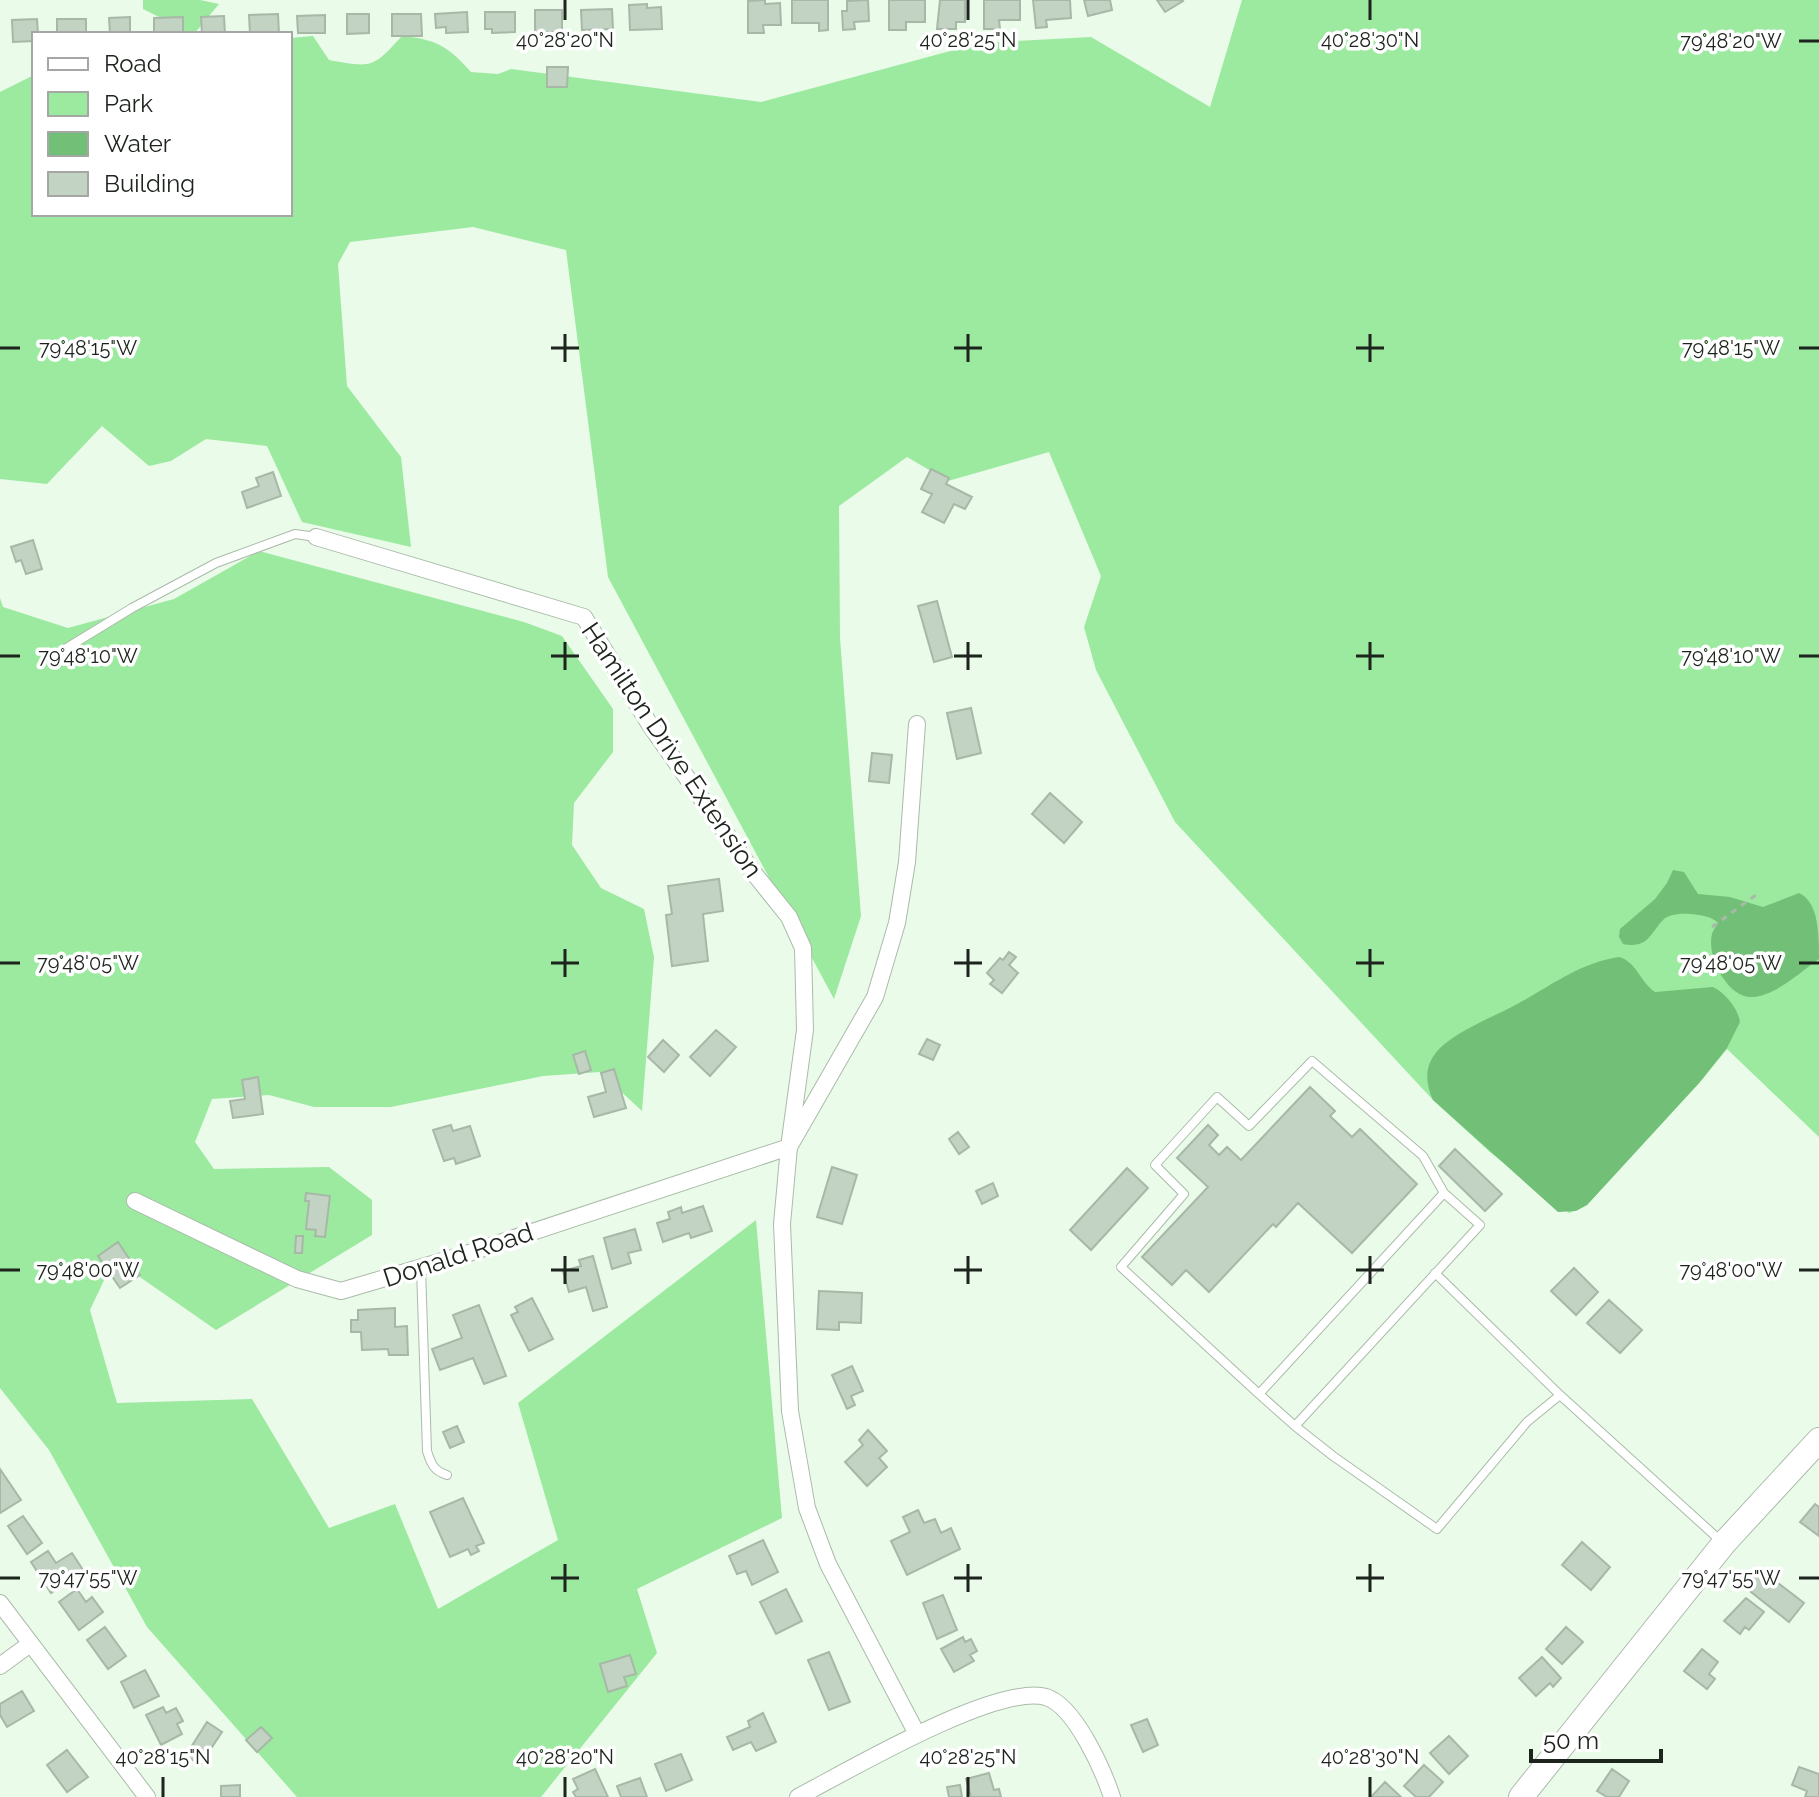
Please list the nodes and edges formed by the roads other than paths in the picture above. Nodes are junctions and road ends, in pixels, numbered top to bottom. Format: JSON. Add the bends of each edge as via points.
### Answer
{"nodes":[{"id":1,"x":316,"y":537,"type":"joint"},
{"id":2,"x":65,"y":649,"type":"dead end"},
{"id":3,"x":917,"y":724,"type":"dead end"},
{"id":4,"x":789,"y":1147,"type":"junction"},
{"id":5,"x":1444,"y":1193,"type":"junction"},
{"id":6,"x":135,"y":1201,"type":"dead end"},
{"id":7,"x":421,"y":1268,"type":"junction"},
{"id":8,"x":1435,"y":1273,"type":"junction"},
{"id":9,"x":1259,"y":1394,"type":"junction"},
{"id":10,"x":1560,"y":1395,"type":"junction"},
{"id":11,"x":1295,"y":1426,"type":"junction"},
{"id":12,"x":1819,"y":1440,"type":"edge"},
{"id":13,"x":447,"y":1475,"type":"dead end"},
{"id":14,"x":1723,"y":1543,"type":"junction"},
{"id":15,"x":0,"y":1603,"type":"edge"},
{"id":16,"x":30,"y":1644,"type":"junction"},
{"id":17,"x":0,"y":1666,"type":"edge"},
{"id":18,"x":917,"y":1734,"type":"junction"},
{"id":19,"x":147,"y":1797,"type":"edge"},
{"id":20,"x":798,"y":1797,"type":"edge"},
{"id":21,"x":1112,"y":1797,"type":"edge"},
{"id":22,"x":1521,"y":1797,"type":"edge"}],
"edges":[{"from":1,"to":2,"type":"lane","via":[[295,534],[216,563]]},
{"from":1,"to":4,"type":"street","name":"Hamilton Drive Extension","via":[[584,617],[650,725],[789,917],[803,948],[805,1030]]},
{"from":3,"to":4,"type":"street","name":"Hamilton Drive Extension","via":[[907,862],[897,923],[875,997]]},
{"from":4,"to":7,"type":"street","name":"Donald Road"},
{"from":4,"to":18,"type":"street","name":"Hamilton Drive Extension","via":[[782,1224],[790,1411],[807,1508],[828,1564]]},
{"from":5,"to":8,"type":"lane","via":[[1480,1225]]},
{"from":5,"to":9,"type":"lane"},
{"from":5,"to":9,"type":"lane","via":[[1423,1156],[1312,1061],[1249,1126],[1217,1097],[1155,1165],[1184,1194],[1121,1267]]},
{"from":6,"to":7,"type":"street","name":"Donald Road","via":[[297,1279],[341,1291]]},
{"from":7,"to":13,"type":"lane","via":[[427,1451],[431,1465]]},
{"from":8,"to":10,"type":"lane"},
{"from":8,"to":11,"type":"lane"},
{"from":9,"to":11,"type":"lane"},
{"from":10,"to":11,"type":"lane","via":[[1527,1422],[1437,1529]]},
{"from":10,"to":14,"type":"lane"},
{"from":12,"to":14,"type":"street"},
{"from":14,"to":22,"type":"street"},
{"from":15,"to":16,"type":"street"},
{"from":16,"to":17,"type":"street"},
{"from":16,"to":19,"type":"street"},
{"from":18,"to":20,"type":"street"},
{"from":18,"to":21,"type":"street","via":[[1010,1697],[1049,1698],[1078,1728],[1101,1764]]}]}
